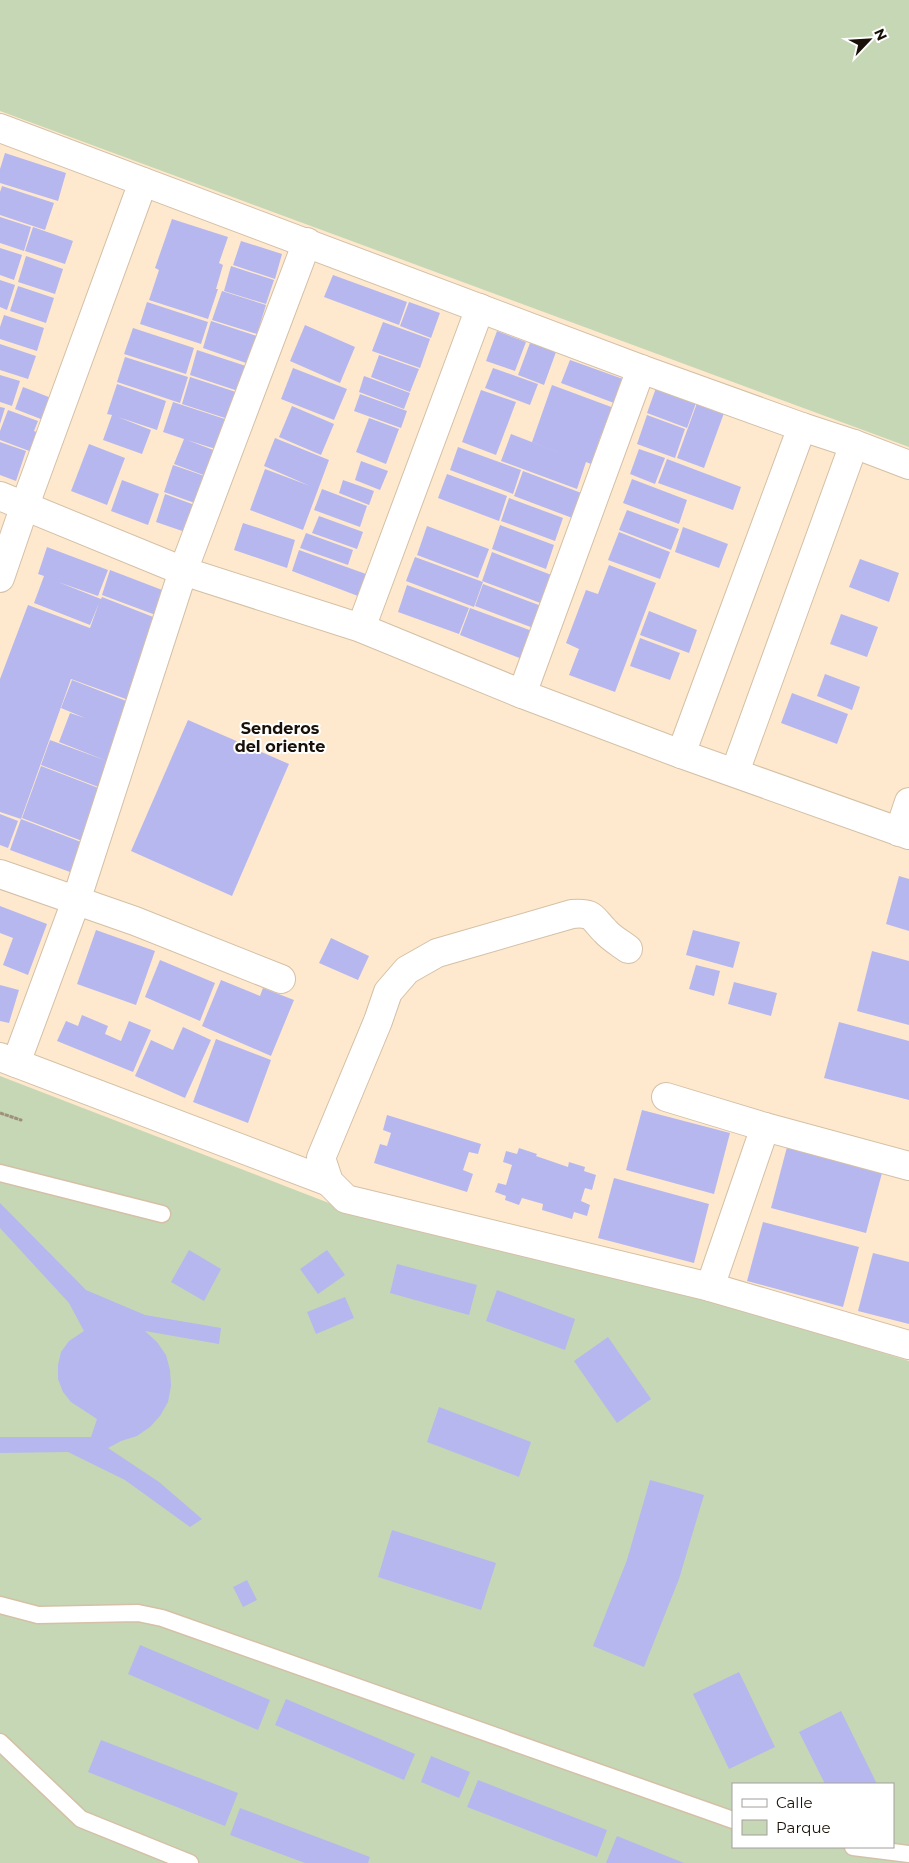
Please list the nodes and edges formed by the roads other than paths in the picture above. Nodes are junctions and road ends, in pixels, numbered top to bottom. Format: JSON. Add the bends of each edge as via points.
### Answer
{"nodes":[{"id":1,"x":0,"y":128,"type":"edge"},
{"id":2,"x":143,"y":182,"type":"junction"},
{"id":3,"x":307,"y":242,"type":"junction"},
{"id":4,"x":480,"y":308,"type":"junction"},
{"id":5,"x":641,"y":369,"type":"junction"},
{"id":6,"x":802,"y":427,"type":"junction"},
{"id":7,"x":854,"y":444,"type":"junction"},
{"id":8,"x":909,"y":465,"type":"edge"},
{"id":9,"x":12,"y":500,"type":"edge"},
{"id":10,"x":184,"y":571,"type":"junction"},
{"id":11,"x":0,"y":578,"type":"edge"},
{"id":12,"x":361,"y":628,"type":"junction"},
{"id":13,"x":522,"y":694,"type":"junction"},
{"id":14,"x":681,"y":754,"type":"junction"},
{"id":15,"x":734,"y":772,"type":"junction"},
{"id":16,"x":909,"y":802,"type":"edge"},
{"id":17,"x":904,"y":834,"type":"edge"},
{"id":18,"x":0,"y":874,"type":"edge"},
{"id":19,"x":76,"y":901,"type":"junction"},
{"id":20,"x":628,"y":949,"type":"dead end"},
{"id":21,"x":281,"y":979,"type":"dead end"},
{"id":22,"x":8,"y":1060,"type":"edge"},
{"id":23,"x":666,"y":1097,"type":"dead end"},
{"id":24,"x":765,"y":1127,"type":"junction"},
{"id":25,"x":909,"y":1166,"type":"edge"},
{"id":26,"x":0,"y":1173,"type":"edge"},
{"id":27,"x":329,"y":1182,"type":"junction"},
{"id":28,"x":162,"y":1214,"type":"dead end"},
{"id":29,"x":710,"y":1287,"type":"junction"},
{"id":30,"x":909,"y":1345,"type":"edge"},
{"id":31,"x":0,"y":1605,"type":"edge"},
{"id":32,"x":0,"y":1742,"type":"edge"},
{"id":33,"x":732,"y":1820,"type":"edge"},
{"id":34,"x":861,"y":1848,"type":"edge"},
{"id":35,"x":909,"y":1854,"type":"edge"},
{"id":36,"x":190,"y":1863,"type":"edge"}],
"edges":[{"from":1,"to":2,"type":"street"},
{"from":2,"to":3,"type":"street"},
{"from":2,"to":9,"type":"street"},
{"from":3,"to":4,"type":"street"},
{"from":3,"to":10,"type":"street"},
{"from":4,"to":5,"type":"street"},
{"from":4,"to":12,"type":"street"},
{"from":5,"to":6,"type":"street"},
{"from":5,"to":13,"type":"street"},
{"from":6,"to":7,"type":"street"},
{"from":6,"to":14,"type":"street"},
{"from":7,"to":8,"type":"street"},
{"from":7,"to":15,"type":"street"},
{"from":9,"to":10,"type":"street"},
{"from":9,"to":11,"type":"street"},
{"from":10,"to":12,"type":"street"},
{"from":10,"to":19,"type":"street"},
{"from":12,"to":13,"type":"street"},
{"from":13,"to":14,"type":"street"},
{"from":14,"to":15,"type":"street"},
{"from":15,"to":17,"type":"street"},
{"from":16,"to":17,"type":"street"},
{"from":18,"to":19,"type":"street"},
{"from":19,"to":21,"type":"street"},
{"from":19,"to":22,"type":"street"},
{"from":20,"to":27,"type":"street","via":[[605,932],[593,916],[583,912],[437,953],[407,970],[388,992],[321,1158]]},
{"from":22,"to":27,"type":"street"},
{"from":23,"to":24,"type":"street"},
{"from":24,"to":25,"type":"street"},
{"from":24,"to":29,"type":"street"},
{"from":26,"to":28,"type":"lane"},
{"from":27,"to":29,"type":"street","via":[[346,1200]]},
{"from":29,"to":30,"type":"street"},
{"from":31,"to":33,"type":"lane","via":[[38,1615],[138,1613],[162,1618]]},
{"from":32,"to":36,"type":"lane","via":[[81,1819]]},
{"from":34,"to":35,"type":"lane"}]}
